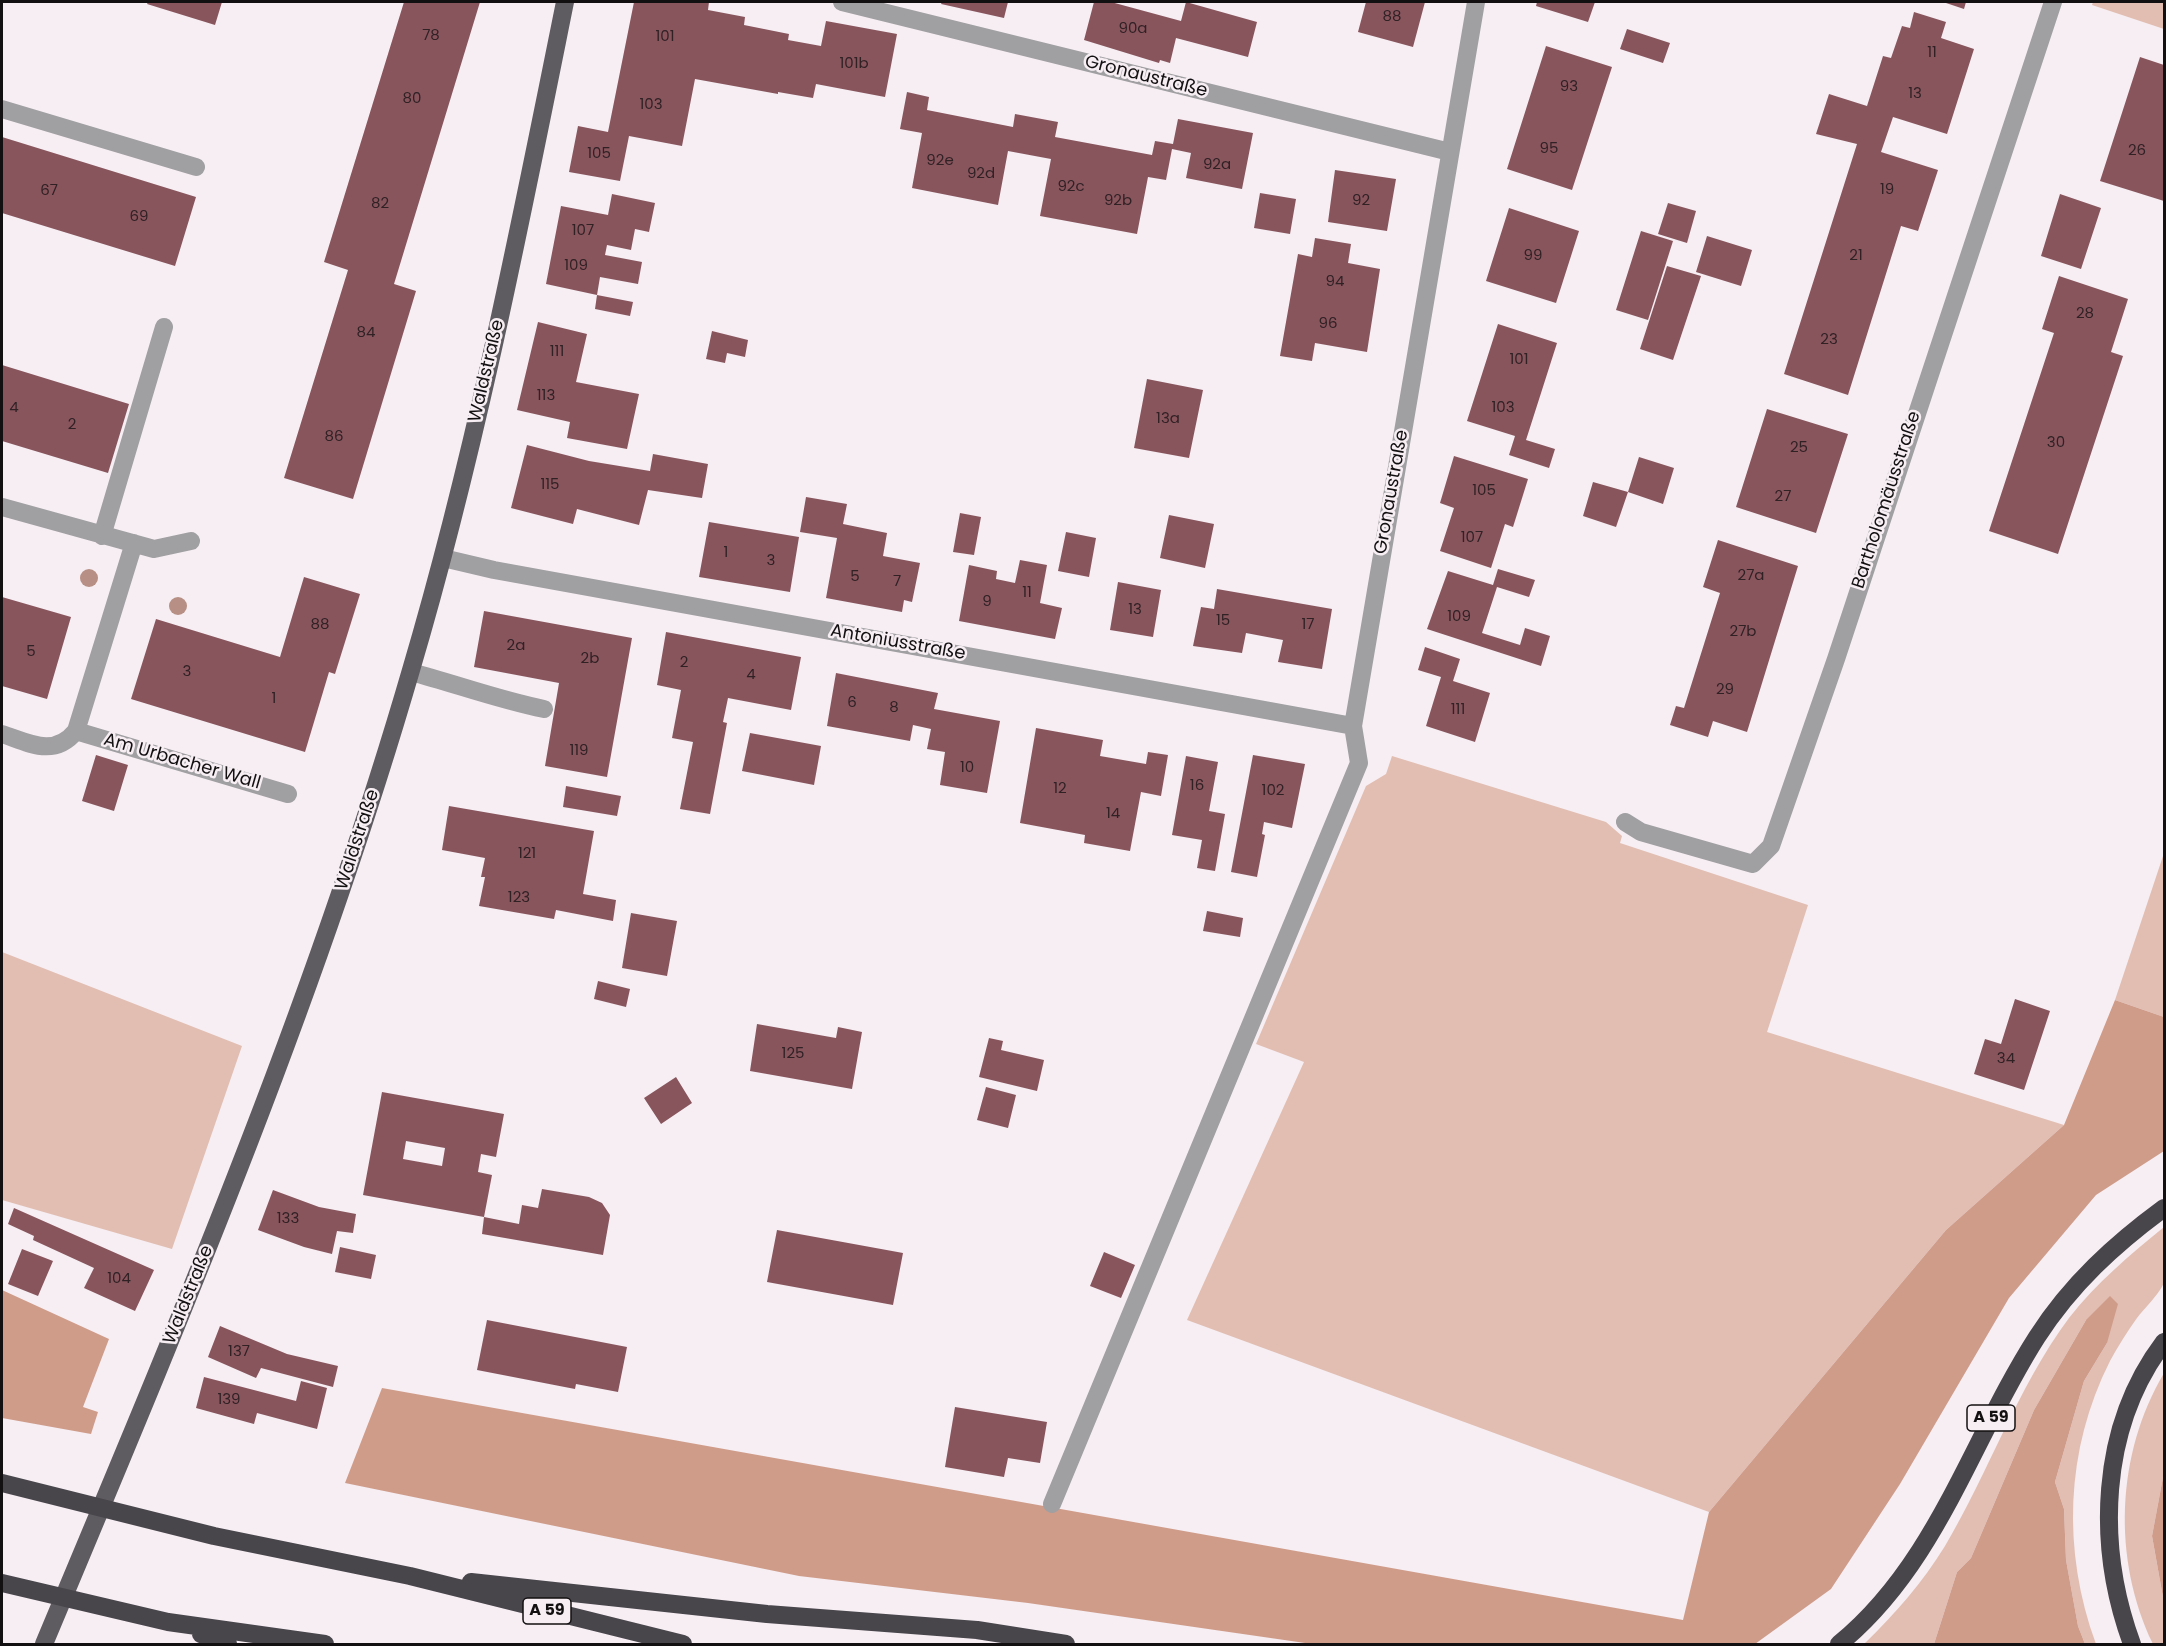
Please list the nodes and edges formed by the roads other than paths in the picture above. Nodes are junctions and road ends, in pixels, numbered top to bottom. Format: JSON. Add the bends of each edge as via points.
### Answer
{"nodes":[{"id":1,"x":565,"y":2,"type":"edge"},
{"id":2,"x":843,"y":2,"type":"edge"},
{"id":3,"x":1476,"y":2,"type":"edge"},
{"id":4,"x":2053,"y":2,"type":"edge"},
{"id":5,"x":2,"y":109,"type":"edge"},
{"id":6,"x":1450,"y":152,"type":"junction"},
{"id":7,"x":196,"y":167,"type":"dead end"},
{"id":8,"x":165,"y":327,"type":"dead end"},
{"id":9,"x":2,"y":507,"type":"edge"},
{"id":10,"x":102,"y":536,"type":"junction"},
{"id":11,"x":191,"y":541,"type":"dead end"},
{"id":12,"x":134,"y":543,"type":"junction"},
{"id":13,"x":443,"y":558,"type":"junction"},
{"id":14,"x":411,"y":672,"type":"junction"},
{"id":15,"x":544,"y":709,"type":"dead end"},
{"id":16,"x":1353,"y":726,"type":"junction"},
{"id":17,"x":76,"y":731,"type":"junction"},
{"id":18,"x":2,"y":734,"type":"edge"},
{"id":19,"x":288,"y":794,"type":"dead end"},
{"id":20,"x":1625,"y":822,"type":"dead end"},
{"id":21,"x":2164,"y":1208,"type":"edge"},
{"id":22,"x":2164,"y":1342,"type":"edge"},
{"id":23,"x":2,"y":1483,"type":"edge"},
{"id":24,"x":1052,"y":1504,"type":"dead end"},
{"id":25,"x":410,"y":1576,"type":"junction"},
{"id":26,"x":2,"y":1583,"type":"edge"},
{"id":27,"x":168,"y":1622,"type":"junction"},
{"id":28,"x":44,"y":1644,"type":"edge"},
{"id":29,"x":228,"y":1644,"type":"edge"},
{"id":30,"x":325,"y":1644,"type":"edge"},
{"id":31,"x":684,"y":1644,"type":"edge"},
{"id":32,"x":1066,"y":1644,"type":"edge"},
{"id":33,"x":1839,"y":1644,"type":"edge"},
{"id":34,"x":2132,"y":1644,"type":"edge"}],
"edges":[{"from":1,"to":13,"type":"main road","name":"Waldstraße","via":[[523,212]]},
{"from":2,"to":6,"type":"street","name":"Gronaustraße"},
{"from":3,"to":6,"type":"street","name":"Gronaustraße"},
{"from":4,"to":20,"type":"street","name":"Bartholomäusstraße","via":[[1771,846],[1753,864],[1641,832]]},
{"from":5,"to":7,"type":"street"},
{"from":6,"to":16,"type":"street","name":"Gronaustraße"},
{"from":8,"to":10,"type":"street"},
{"from":9,"to":10,"type":"street"},
{"from":10,"to":12,"type":"street"},
{"from":11,"to":12,"type":"street","via":[[154,549]]},
{"from":12,"to":17,"type":"street"},
{"from":13,"to":14,"type":"main road","name":"Waldstraße"},
{"from":13,"to":16,"type":"street","name":"Antoniusstraße"},
{"from":14,"to":15,"type":"street"},
{"from":14,"to":28,"type":"main road","name":"Waldstraße","via":[[337,906],[266,1097],[195,1283]]},
{"from":16,"to":24,"type":"street","name":"Gronaustraße","via":[[1359,763]]},
{"from":17,"to":18,"type":"street","via":[[58,746],[41,747]]},
{"from":17,"to":19,"type":"street","name":"Am Urbacher Wall"},
{"from":21,"to":33,"type":"highway","number":"A 59","via":[[2107,1253],[2055,1311],[2011,1381],[1914,1561],[1878,1608]]},
{"from":22,"to":34,"type":"highway","via":[[2132,1398],[2112,1467],[2108,1498],[2117,1599]]},
{"from":23,"to":25,"type":"highway","number":"A 59","via":[[214,1536]]},
{"from":25,"to":31,"type":"highway","number":"A 59"},
{"from":25,"to":32,"type":"highway","via":[[767,1614],[977,1630]]},
{"from":26,"to":27,"type":"highway"},
{"from":27,"to":29,"type":"highway"},
{"from":27,"to":30,"type":"highway"}]}
